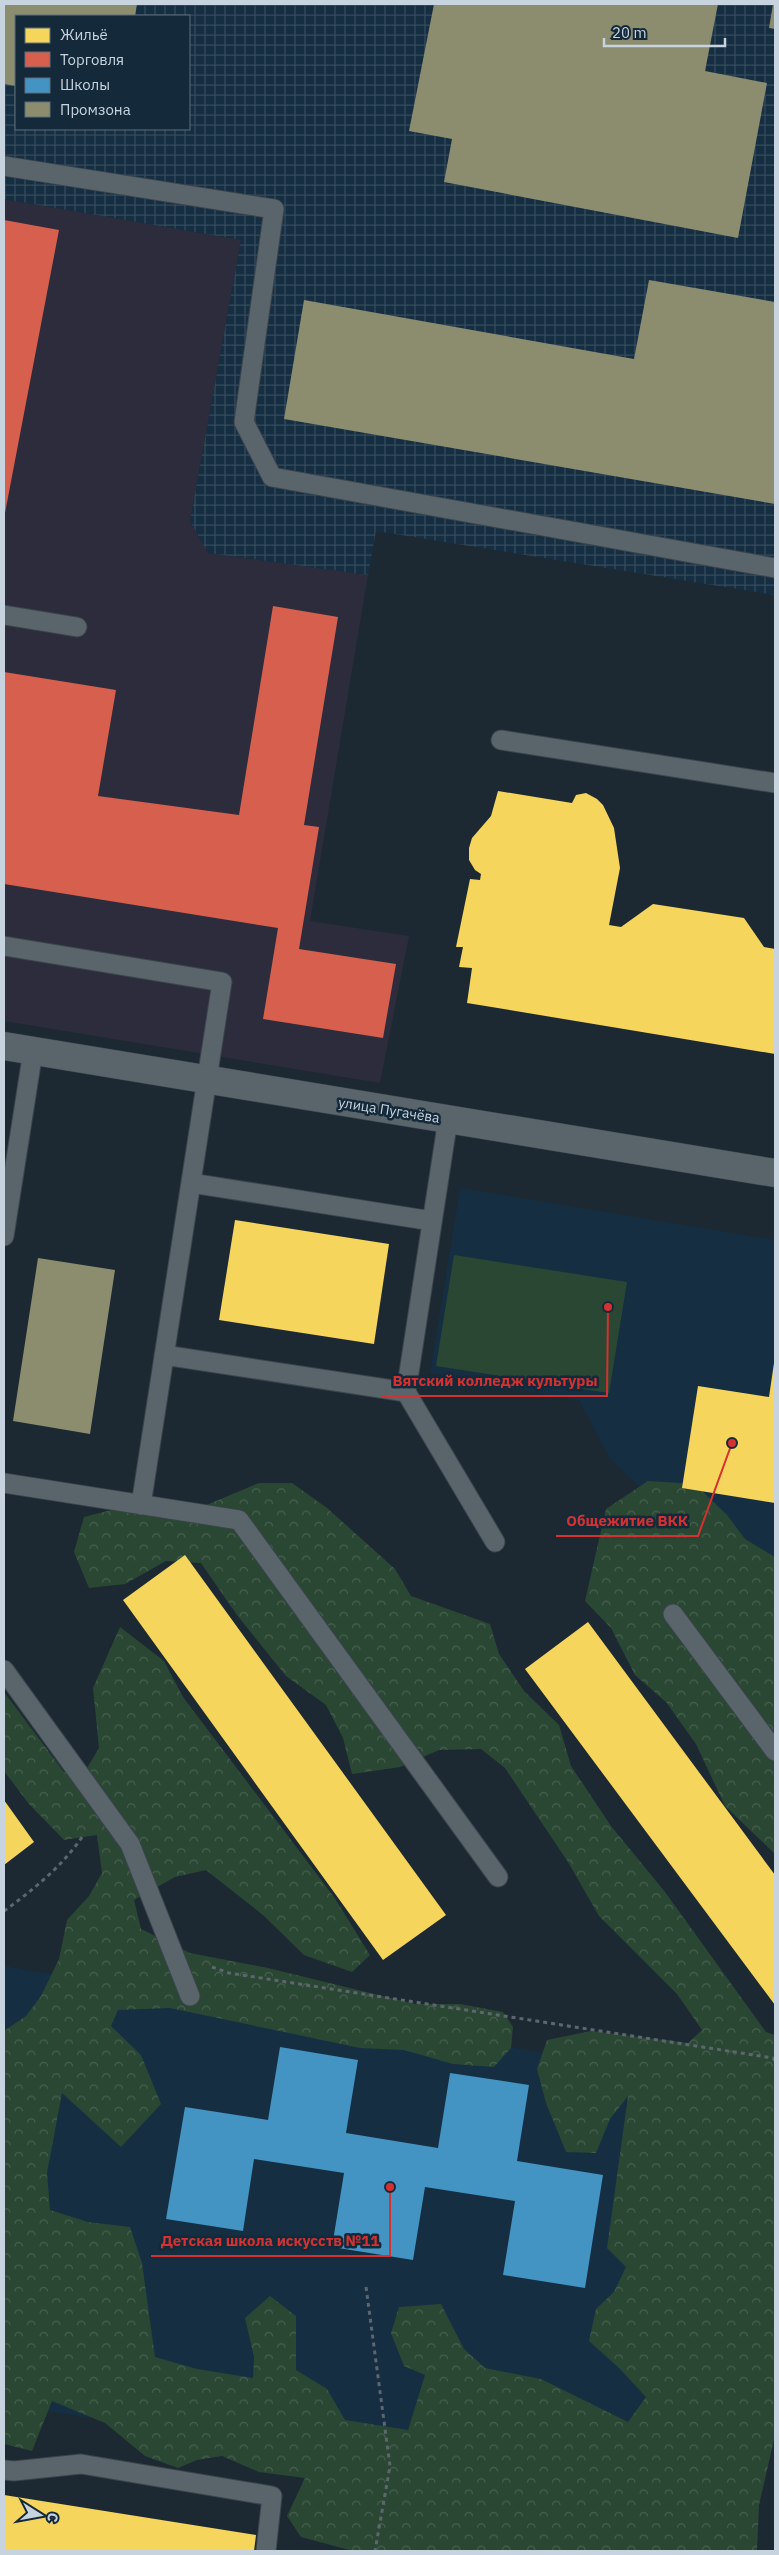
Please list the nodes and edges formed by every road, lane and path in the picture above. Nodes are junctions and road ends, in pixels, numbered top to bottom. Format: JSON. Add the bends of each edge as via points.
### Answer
{"nodes":[{"id":1,"x":4,"y":166,"type":"edge"},
{"id":2,"x":775,"y":568,"type":"edge"},
{"id":3,"x":4,"y":614,"type":"edge"},
{"id":4,"x":76,"y":627,"type":"dead end"},
{"id":5,"x":501,"y":740,"type":"dead end"},
{"id":6,"x":775,"y":783,"type":"edge"},
{"id":7,"x":4,"y":946,"type":"edge"},
{"id":8,"x":4,"y":1046,"type":"edge"},
{"id":9,"x":33,"y":1051,"type":"junction"},
{"id":10,"x":207,"y":1080,"type":"junction"},
{"id":11,"x":448,"y":1119,"type":"junction"},
{"id":12,"x":775,"y":1173,"type":"edge"},
{"id":13,"x":191,"y":1184,"type":"junction"},
{"id":14,"x":432,"y":1221,"type":"junction"},
{"id":15,"x":4,"y":1236,"type":"edge"},
{"id":16,"x":164,"y":1355,"type":"junction"},
{"id":17,"x":406,"y":1392,"type":"junction"},
{"id":18,"x":4,"y":1483,"type":"edge"},
{"id":19,"x":141,"y":1505,"type":"junction"},
{"id":20,"x":496,"y":1542,"type":"dead end"},
{"id":21,"x":673,"y":1614,"type":"dead end"},
{"id":22,"x":4,"y":1670,"type":"edge"},
{"id":23,"x":775,"y":1751,"type":"edge"},
{"id":24,"x":103,"y":1807,"type":"junction"},
{"id":25,"x":498,"y":1877,"type":"dead end"},
{"id":26,"x":4,"y":1911,"type":"edge"},
{"id":27,"x":173,"y":1954,"type":"junction"},
{"id":28,"x":190,"y":1996,"type":"dead end"},
{"id":29,"x":775,"y":2061,"type":"edge"},
{"id":30,"x":366,"y":2287,"type":"dead end"},
{"id":31,"x":4,"y":2470,"type":"edge"},
{"id":32,"x":266,"y":2551,"type":"edge"},
{"id":33,"x":375,"y":2551,"type":"edge"}],
"edges":[{"from":1,"to":2,"type":"lane","via":[[274,209],[244,422],[272,477]]},
{"from":3,"to":4,"type":"lane"},
{"from":5,"to":6,"type":"lane"},
{"from":7,"to":10,"type":"lane","via":[[222,982]]},
{"from":8,"to":9,"type":"street","name":"улица Пугачёва"},
{"from":9,"to":10,"type":"street","name":"улица Пугачёва"},
{"from":9,"to":15,"type":"lane"},
{"from":10,"to":11,"type":"street","name":"улица Пугачёва"},
{"from":10,"to":13,"type":"lane"},
{"from":11,"to":12,"type":"street","name":"улица Пугачёва"},
{"from":11,"to":14,"type":"lane"},
{"from":13,"to":14,"type":"lane"},
{"from":13,"to":16,"type":"lane"},
{"from":14,"to":17,"type":"lane"},
{"from":16,"to":17,"type":"lane"},
{"from":16,"to":19,"type":"lane"},
{"from":17,"to":20,"type":"lane"},
{"from":18,"to":19,"type":"lane"},
{"from":19,"to":25,"type":"lane","via":[[239,1520]]},
{"from":21,"to":23,"type":"lane"},
{"from":22,"to":24,"type":"lane"},
{"from":24,"to":26,"type":"path","via":[[76,1846],[31,1892]]},
{"from":24,"to":27,"type":"lane","via":[[130,1844]]},
{"from":27,"to":28,"type":"lane"},
{"from":27,"to":29,"type":"path","via":[[229,1973],[773,2058]]},
{"from":30,"to":33,"type":"path","via":[[390,2466]]},
{"from":31,"to":32,"type":"lane","via":[[80,2464],[272,2496]]}]}
